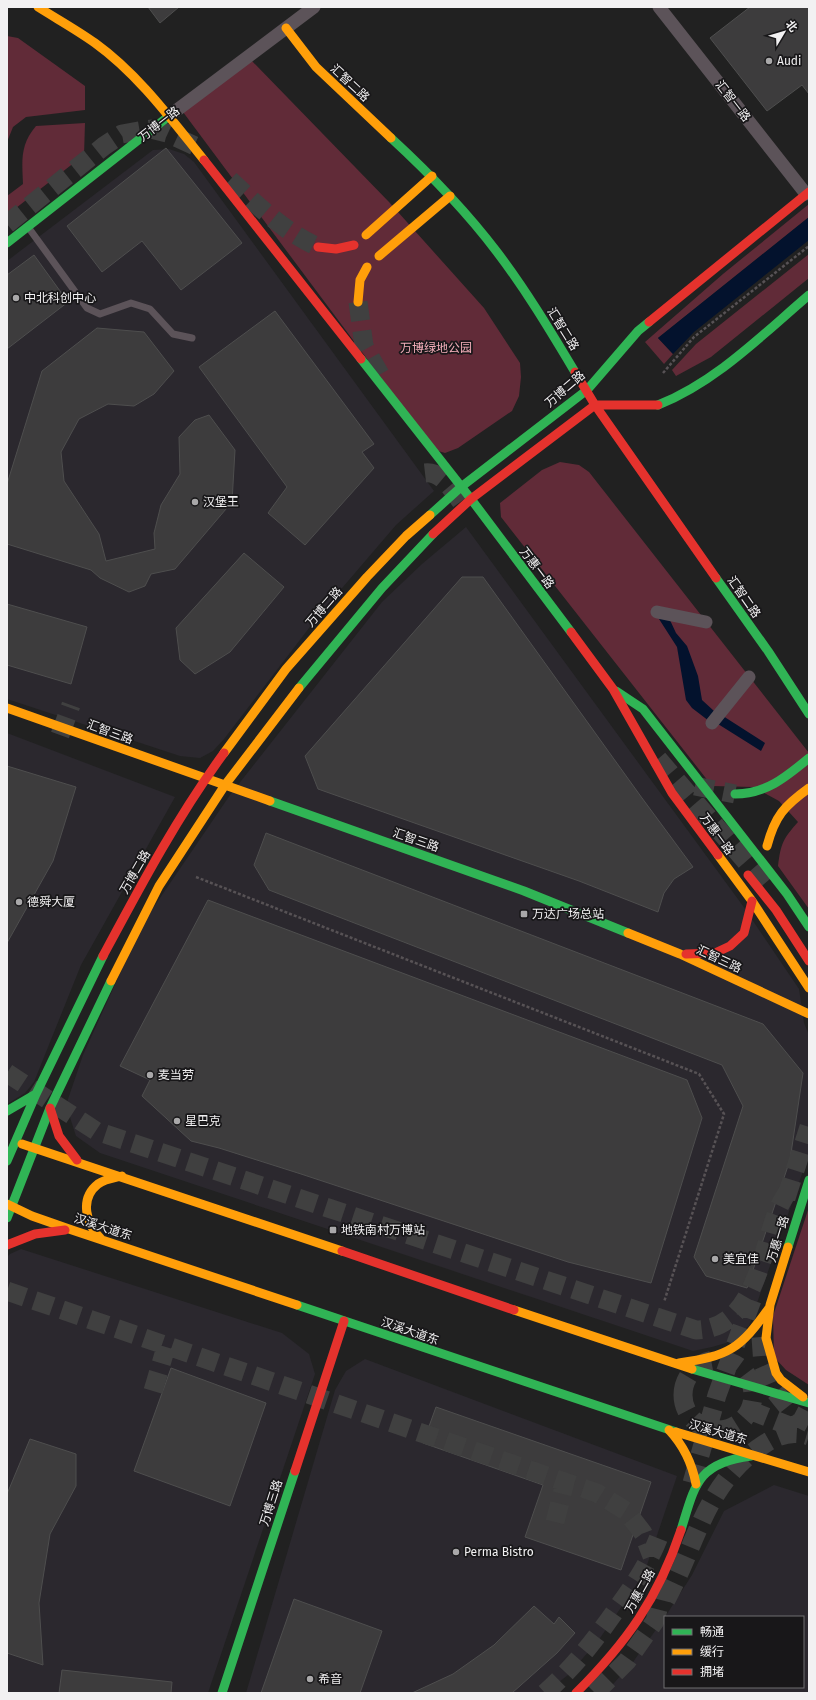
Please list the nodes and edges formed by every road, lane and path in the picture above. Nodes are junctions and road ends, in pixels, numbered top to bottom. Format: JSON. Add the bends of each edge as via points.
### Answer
{"nodes":[{"id":1,"x":38,"y":7,"type":"edge"},
{"id":2,"x":314,"y":7,"type":"edge"},
{"id":3,"x":659,"y":7,"type":"edge"},
{"id":4,"x":286,"y":28,"type":"junction"},
{"id":5,"x":169,"y":116,"type":"junction"},
{"id":6,"x":432,"y":176,"type":"junction"},
{"id":7,"x":807,"y":193,"type":"edge"},
{"id":8,"x":450,"y":196,"type":"junction"},
{"id":9,"x":28,"y":227,"type":"junction"},
{"id":10,"x":366,"y":235,"type":"dead end"},
{"id":11,"x":7,"y":243,"type":"edge"},
{"id":12,"x":354,"y":245,"type":"dead end"},
{"id":13,"x":318,"y":246,"type":"tunnel mouth"},
{"id":14,"x":809,"y":246,"type":"edge"},
{"id":15,"x":379,"y":256,"type":"dead end"},
{"id":16,"x":367,"y":267,"type":"dead end"},
{"id":17,"x":809,"y":295,"type":"edge"},
{"id":18,"x":358,"y":302,"type":"tunnel mouth"},
{"id":19,"x":192,"y":338,"type":"dead end"},
{"id":20,"x":664,"y":374,"type":"dead end"},
{"id":21,"x":587,"y":390,"type":"junction"},
{"id":22,"x":595,"y":406,"type":"junction"},
{"id":23,"x":462,"y":487,"type":"junction"},
{"id":24,"x":471,"y":500,"type":"junction"},
{"id":25,"x":657,"y":612,"type":"dead end"},
{"id":26,"x":706,"y":622,"type":"dead end"},
{"id":27,"x":749,"y":677,"type":"dead end"},
{"id":28,"x":613,"y":689,"type":"junction"},
{"id":29,"x":7,"y":708,"type":"edge"},
{"id":30,"x":809,"y":714,"type":"edge"},
{"id":31,"x":712,"y":723,"type":"dead end"},
{"id":32,"x":809,"y":758,"type":"edge"},
{"id":33,"x":205,"y":778,"type":"junction"},
{"id":34,"x":677,"y":781,"type":"dead end"},
{"id":35,"x":225,"y":785,"type":"junction"},
{"id":36,"x":809,"y":788,"type":"edge"},
{"id":37,"x":735,"y":794,"type":"tunnel mouth"},
{"id":38,"x":767,"y":846,"type":"dead end"},
{"id":39,"x":741,"y":865,"type":"dead end"},
{"id":40,"x":196,"y":877,"type":"dead end"},
{"id":41,"x":752,"y":901,"type":"junction"},
{"id":42,"x":809,"y":927,"type":"edge"},
{"id":43,"x":680,"y":954,"type":"junction"},
{"id":44,"x":809,"y":961,"type":"edge"},
{"id":45,"x":809,"y":988,"type":"edge"},
{"id":46,"x":809,"y":1014,"type":"edge"},
{"id":47,"x":36,"y":1094,"type":"junction"},
{"id":48,"x":50,"y":1108,"type":"junction"},
{"id":49,"x":7,"y":1111,"type":"edge"},
{"id":50,"x":11,"y":1140,"type":"edge"},
{"id":51,"x":34,"y":1147,"type":"junction"},
{"id":52,"x":7,"y":1161,"type":"edge"},
{"id":53,"x":78,"y":1162,"type":"junction"},
{"id":54,"x":122,"y":1176,"type":"junction"},
{"id":55,"x":809,"y":1180,"type":"edge"},
{"id":56,"x":9,"y":1205,"type":"edge"},
{"id":57,"x":7,"y":1218,"type":"edge"},
{"id":58,"x":72,"y":1230,"type":"junction"},
{"id":59,"x":101,"y":1239,"type":"junction"},
{"id":60,"x":7,"y":1245,"type":"edge"},
{"id":61,"x":664,"y":1302,"type":"dead end"},
{"id":62,"x":770,"y":1305,"type":"junction"},
{"id":63,"x":344,"y":1321,"type":"junction"},
{"id":64,"x":673,"y":1364,"type":"junction"},
{"id":65,"x":809,"y":1402,"type":"edge"},
{"id":66,"x":669,"y":1430,"type":"junction"},
{"id":67,"x":757,"y":1456,"type":"junction"},
{"id":68,"x":809,"y":1472,"type":"edge"},
{"id":69,"x":696,"y":1484,"type":"junction"},
{"id":70,"x":222,"y":1693,"type":"edge"},
{"id":71,"x":576,"y":1693,"type":"edge"}],
"edges":[{"from":1,"to":5,"type":"street","name":"万惠一路","via":[[96,44],[136,80]]},
{"from":2,"to":4,"type":"street","name":"万博一路"},
{"from":3,"to":7,"type":"street","name":"汇智一路"},
{"from":4,"to":5,"type":"street","name":"万博一路"},
{"from":4,"to":6,"type":"street","name":"汇智二路","via":[[316,67]]},
{"from":5,"to":9,"type":"street","name":"万博一路"},
{"from":5,"to":23,"type":"street","name":"万惠一路"},
{"from":6,"to":8,"type":"street","name":"汇智二路"},
{"from":6,"to":10,"type":"street"},
{"from":7,"to":21,"type":"street","name":"万博二路","via":[[638,331]]},
{"from":8,"to":15,"type":"street"},
{"from":8,"to":21,"type":"street","name":"汇智二路","via":[[497,252],[548,326]]},
{"from":9,"to":11,"type":"street","name":"万博一路"},
{"from":9,"to":19,"type":"lane","via":[[87,308],[100,314],[131,303],[150,309],[173,334]]},
{"from":12,"to":13,"type":"street","via":[[336,249]]},
{"from":14,"to":20,"type":"path","via":[[694,337]]},
{"from":16,"to":18,"type":"street","via":[[360,280]]},
{"from":17,"to":22,"type":"street","via":[[721,369],[681,396],[656,406]]},
{"from":21,"to":22,"type":"street","name":"汇智二路"},
{"from":21,"to":23,"type":"street","name":"万博二路"},
{"from":22,"to":24,"type":"street"},
{"from":22,"to":30,"type":"street","name":"汇智二路"},
{"from":23,"to":24,"type":"street","name":"万惠一路"},
{"from":23,"to":33,"type":"street","name":"万博二路","via":[[406,536],[286,669]]},
{"from":24,"to":28,"type":"street","name":"万惠一路"},
{"from":24,"to":35,"type":"street","via":[[418,548],[382,588],[301,685]]},
{"from":25,"to":26,"type":"street"},
{"from":27,"to":31,"type":"street"},
{"from":28,"to":34,"type":"street"},
{"from":28,"to":41,"type":"street","name":"万惠一路","via":[[672,793]]},
{"from":28,"to":42,"type":"street","name":"万惠一路","via":[[643,709]]},
{"from":29,"to":33,"type":"street","name":"汇智三路"},
{"from":32,"to":37,"type":"street","via":[[779,783],[761,792]]},
{"from":33,"to":35,"type":"street","name":"汇智三路"},
{"from":33,"to":47,"type":"street","name":"万博二路","via":[[144,879],[86,988]]},
{"from":35,"to":43,"type":"street","name":"汇智三路","via":[[524,891]]},
{"from":35,"to":48,"type":"street","via":[[159,886]]},
{"from":36,"to":38,"type":"street","via":[[778,813],[771,826]]},
{"from":39,"to":44,"type":"street","via":[[776,910]]},
{"from":40,"to":61,"type":"path","via":[[699,1074],[724,1114]]},
{"from":41,"to":43,"type":"street","via":[[744,933],[730,946],[715,953]]},
{"from":41,"to":45,"type":"street","name":"万惠一路"},
{"from":43,"to":46,"type":"street","name":"汇智三路"},
{"from":47,"to":49,"type":"street"},
{"from":47,"to":50,"type":"street","name":"万博二路"},
{"from":48,"to":51,"type":"street"},
{"from":48,"to":53,"type":"street","via":[[54,1128],[61,1144]]},
{"from":50,"to":51,"type":"street"},
{"from":50,"to":52,"type":"street","name":"万博二路"},
{"from":51,"to":53,"type":"street"},
{"from":51,"to":56,"type":"street"},
{"from":53,"to":54,"type":"street"},
{"from":54,"to":59,"type":"street","via":[[107,1179],[90,1191],[86,1213],[93,1232]]},
{"from":54,"to":64,"type":"street"},
{"from":55,"to":62,"type":"street","name":"万惠一路"},
{"from":56,"to":57,"type":"street"},
{"from":56,"to":58,"type":"street","name":"汉溪大道东"},
{"from":58,"to":59,"type":"street","name":"汉溪大道东"},
{"from":58,"to":60,"type":"street","via":[[41,1232]]},
{"from":59,"to":63,"type":"street","name":"汉溪大道东"},
{"from":62,"to":64,"type":"street","via":[[743,1342],[717,1355]]},
{"from":62,"to":65,"type":"street","via":[[766,1338],[776,1373]]},
{"from":63,"to":66,"type":"street","name":"汉溪大道东"},
{"from":63,"to":70,"type":"street","name":"万博三路"},
{"from":64,"to":65,"type":"street"},
{"from":66,"to":67,"type":"street","name":"汉溪大道东"},
{"from":66,"to":69,"type":"street","via":[[680,1440],[687,1453]]},
{"from":67,"to":68,"type":"street","name":"汉溪大道东"},
{"from":67,"to":69,"type":"street","via":[[735,1457],[709,1471]]},
{"from":69,"to":71,"type":"street","name":"万惠二路","via":[[661,1582],[643,1614],[603,1666]]}]}
